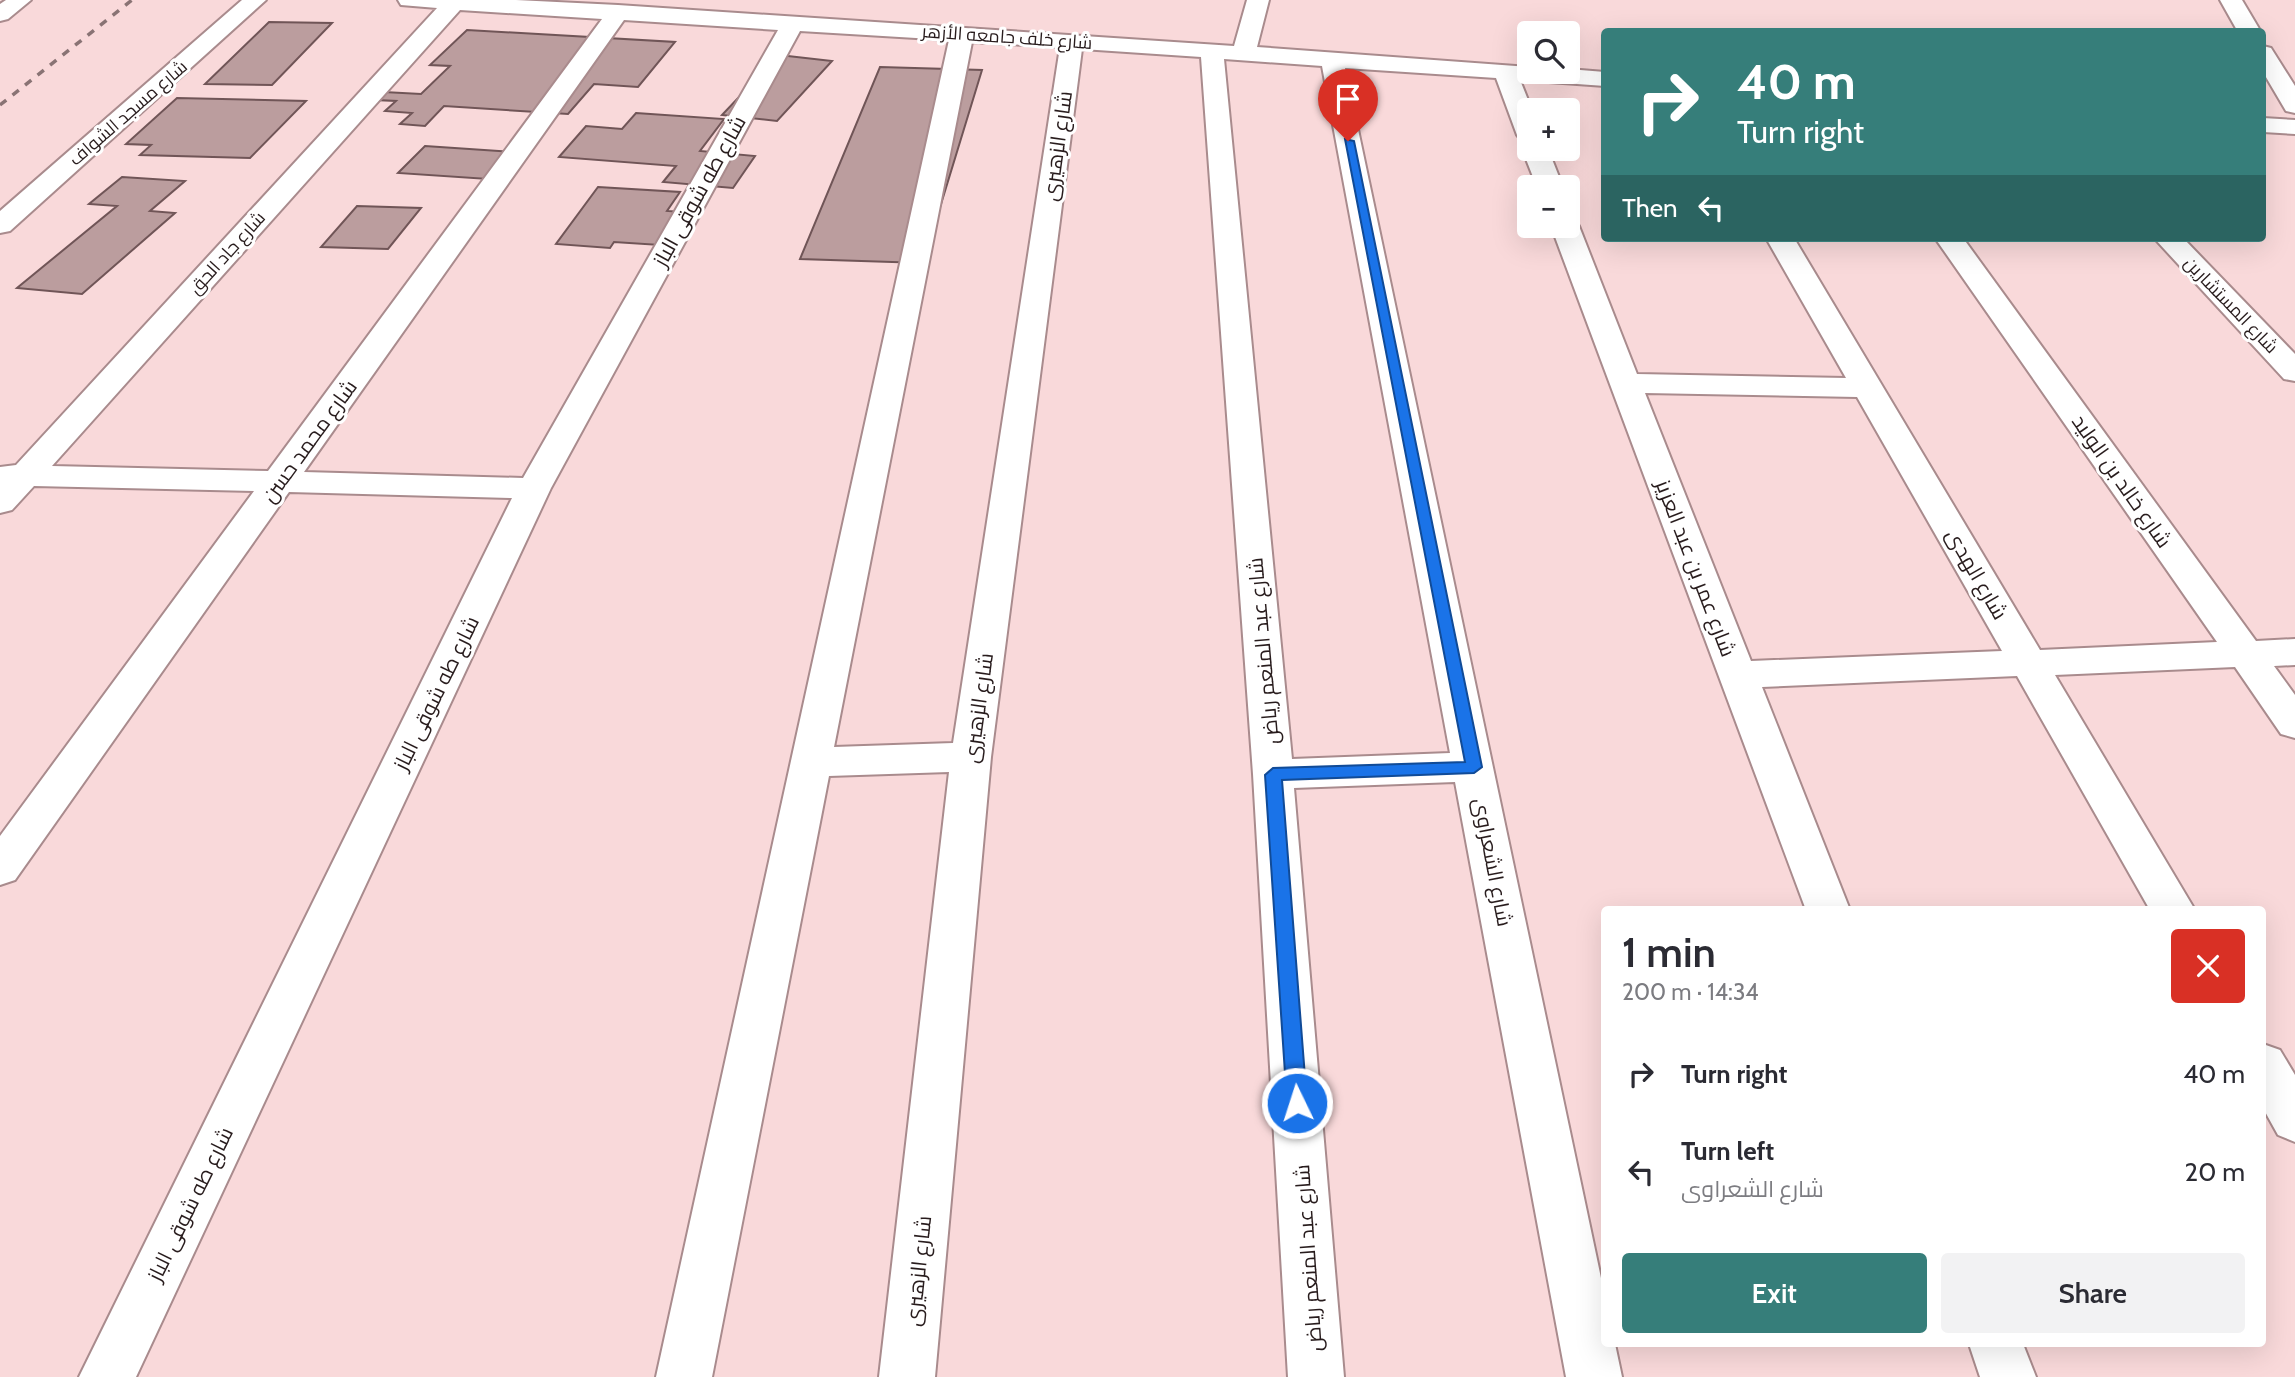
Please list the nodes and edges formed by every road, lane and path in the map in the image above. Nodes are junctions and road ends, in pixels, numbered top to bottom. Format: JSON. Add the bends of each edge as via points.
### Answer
{"nodes":[{"id":1,"x":20,"y":0,"type":"edge"},
{"id":2,"x":255,"y":0,"type":"edge"},
{"id":3,"x":409,"y":0,"type":"edge"},
{"id":4,"x":1258,"y":0,"type":"edge"},
{"id":5,"x":2231,"y":0,"type":"edge"},
{"id":6,"x":454,"y":3,"type":"junction"},
{"id":7,"x":901,"y":6,"type":"dead end"},
{"id":8,"x":618,"y":12,"type":"junction"},
{"id":9,"x":0,"y":14,"type":"edge"},
{"id":10,"x":793,"y":23,"type":"junction"},
{"id":11,"x":2248,"y":28,"type":"edge"},
{"id":12,"x":883,"y":29,"type":"junction"},
{"id":13,"x":962,"y":34,"type":"junction"},
{"id":14,"x":1072,"y":41,"type":"junction"},
{"id":15,"x":1228,"y":52,"type":"junction"},
{"id":16,"x":2266,"y":58,"type":"edge"},
{"id":17,"x":1332,"y":60,"type":"junction"},
{"id":18,"x":1505,"y":72,"type":"junction"},
{"id":19,"x":1601,"y":79,"type":"edge"},
{"id":20,"x":1517,"y":102,"type":"edge"},
{"id":21,"x":2295,"y":106,"type":"edge"},
{"id":22,"x":2266,"y":125,"type":"edge"},
{"id":23,"x":2295,"y":127,"type":"edge"},
{"id":24,"x":0,"y":225,"type":"edge"},
{"id":25,"x":1569,"y":238,"type":"edge"},
{"id":26,"x":1782,"y":242,"type":"edge"},
{"id":27,"x":1952,"y":242,"type":"edge"},
{"id":28,"x":2172,"y":242,"type":"edge"},
{"id":29,"x":2295,"y":372,"type":"edge"},
{"id":30,"x":1625,"y":383,"type":"junction"},
{"id":31,"x":1868,"y":388,"type":"junction"},
{"id":32,"x":13,"y":475,"type":"edge"},
{"id":33,"x":280,"y":482,"type":"junction"},
{"id":34,"x":534,"y":488,"type":"junction"},
{"id":35,"x":0,"y":503,"type":"edge"},
{"id":36,"x":2295,"y":652,"type":"edge"},
{"id":37,"x":2246,"y":654,"type":"junction"},
{"id":38,"x":2028,"y":663,"type":"junction"},
{"id":39,"x":1737,"y":675,"type":"junction"},
{"id":40,"x":2295,"y":724,"type":"edge"},
{"id":41,"x":971,"y":757,"type":"junction"},
{"id":42,"x":812,"y":762,"type":"junction"},
{"id":43,"x":1474,"y":767,"type":"junction"},
{"id":44,"x":1273,"y":775,"type":"junction"},
{"id":45,"x":0,"y":868,"type":"edge"},
{"id":46,"x":1826,"y":906,"type":"edge"},
{"id":47,"x":2170,"y":906,"type":"edge"},
{"id":48,"x":2266,"y":1069,"type":"edge"},
{"id":49,"x":2295,"y":1120,"type":"edge"},
{"id":50,"x":1997,"y":1347,"type":"edge"},
{"id":51,"x":107,"y":1377,"type":"edge"},
{"id":52,"x":684,"y":1377,"type":"edge"},
{"id":53,"x":907,"y":1377,"type":"edge"},
{"id":54,"x":1316,"y":1377,"type":"edge"},
{"id":55,"x":1594,"y":1377,"type":"edge"},
{"id":56,"x":2008,"y":1377,"type":"edge"}],
"edges":[{"from":1,"to":9,"type":"street"},
{"from":2,"to":24,"type":"street","name":"شارع مسجد الشواف"},
{"from":3,"to":6,"type":"street","name":"شارع خلف جامعه الأزهر"},
{"from":4,"to":15,"type":"street","name":"شارع عبد المنعم رياض"},
{"from":5,"to":11,"type":"street"},
{"from":6,"to":8,"type":"street","name":"شارع خلف جامعه الأزهر"},
{"from":6,"to":32,"type":"street","name":"شارع جاد الحق"},
{"from":7,"to":12,"type":"street"},
{"from":8,"to":10,"type":"street","name":"شارع خلف جامعه الأزهر"},
{"from":8,"to":33,"type":"street","name":"شارع محمد حسن"},
{"from":10,"to":12,"type":"street","name":"شارع خلف جامعه الأزهر"},
{"from":10,"to":34,"type":"street","name":"شارع طه شوقى الباز"},
{"from":12,"to":13,"type":"street","name":"شارع خلف جامعه الأزهر"},
{"from":13,"to":14,"type":"street","name":"شارع خلف جامعه الأزهر"},
{"from":13,"to":42,"type":"street"},
{"from":14,"to":15,"type":"street","name":"شارع خلف جامعه الأزهر"},
{"from":14,"to":41,"type":"street","name":"شارع الزهيرى"},
{"from":15,"to":17,"type":"street","name":"شارع خلف جامعه الأزهر"},
{"from":15,"to":44,"type":"street","name":"شارع عبد المنعم رياض"},
{"from":16,"to":21,"type":"street"},
{"from":17,"to":18,"type":"street","name":"شارع خلف جامعه الأزهر"},
{"from":17,"to":43,"type":"street","name":"شارع الشعراوى"},
{"from":18,"to":19,"type":"street","name":"شارع خلف جامعه الأزهر"},
{"from":18,"to":20,"type":"street"},
{"from":22,"to":23,"type":"street"},
{"from":25,"to":30,"type":"street","name":"شارع عمر بن عبد العزيز"},
{"from":26,"to":31,"type":"street","name":"شارع الهدى"},
{"from":27,"to":37,"type":"street","name":"شارع خالد بن الوليد"},
{"from":28,"to":29,"type":"street","name":"شارع المستشارين"},
{"from":30,"to":31,"type":"street"},
{"from":30,"to":39,"type":"street","name":"شارع عمر بن عبد العزيز"},
{"from":31,"to":38,"type":"street","name":"شارع الهدى"},
{"from":32,"to":33,"type":"street"},
{"from":32,"to":35,"type":"street","name":"شارع جاد الحق"},
{"from":33,"to":34,"type":"street"},
{"from":33,"to":45,"type":"street","name":"شارع محمد حسن"},
{"from":34,"to":51,"type":"street","name":"شارع طه شوقى الباز"},
{"from":36,"to":37,"type":"street"},
{"from":37,"to":38,"type":"street"},
{"from":37,"to":40,"type":"street","name":"شارع خالد بن الوليد"},
{"from":38,"to":39,"type":"street"},
{"from":38,"to":47,"type":"street","name":"شارع الهدى"},
{"from":39,"to":46,"type":"street","name":"شارع عمر بن عبد العزيز"},
{"from":41,"to":42,"type":"street"},
{"from":41,"to":53,"type":"street","name":"شارع الزهيرى"},
{"from":42,"to":52,"type":"street"},
{"from":43,"to":44,"type":"street"},
{"from":43,"to":55,"type":"street","name":"شارع الشعراوى"},
{"from":44,"to":54,"type":"street","name":"شارع عبد المنعم رياض"},
{"from":48,"to":49,"type":"street"},
{"from":50,"to":56,"type":"street"}]}
